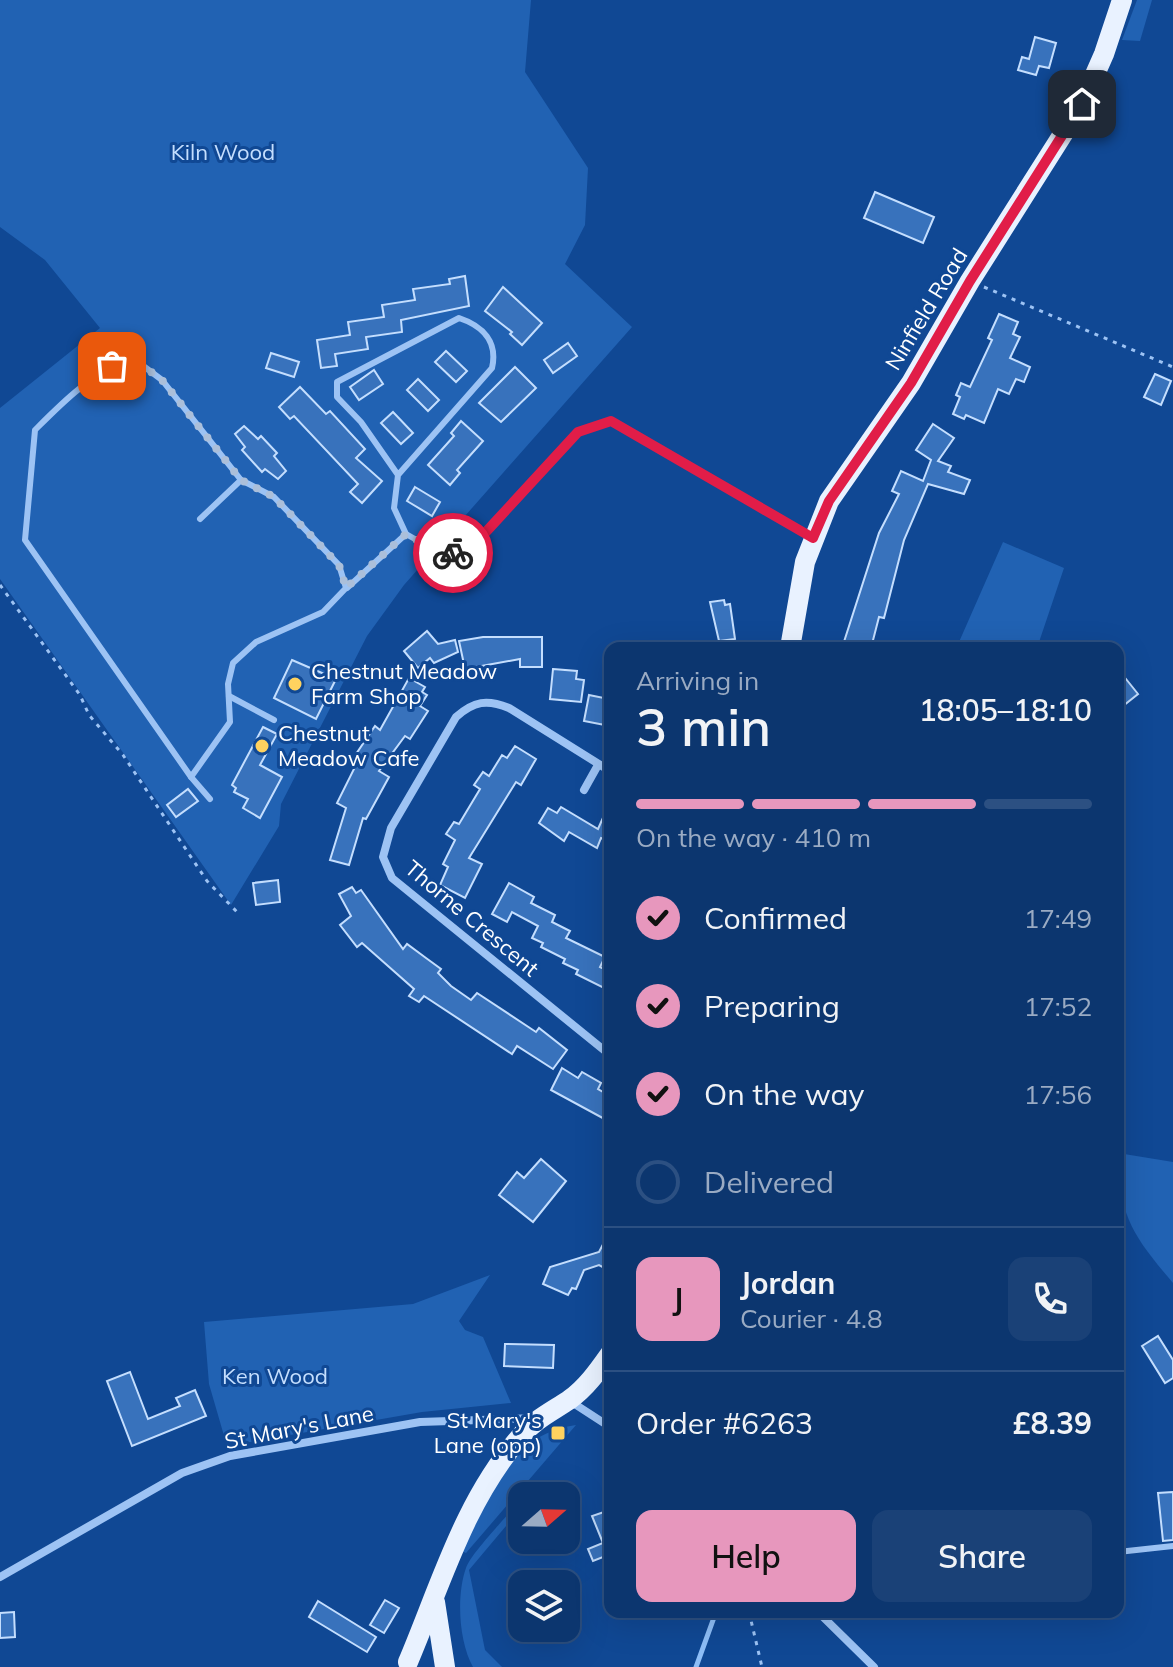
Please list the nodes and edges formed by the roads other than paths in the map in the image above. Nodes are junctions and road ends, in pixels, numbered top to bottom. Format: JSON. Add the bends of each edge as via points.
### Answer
{"nodes":[{"id":1,"x":1122,"y":0,"type":"edge"},
{"id":2,"x":398,"y":475,"type":"junction"},
{"id":3,"x":241,"y":480,"type":"junction"},
{"id":4,"x":200,"y":519,"type":"dead end"},
{"id":5,"x":406,"y":534,"type":"junction"},
{"id":6,"x":813,"y":538,"type":"junction"},
{"id":7,"x":346,"y":588,"type":"junction"},
{"id":8,"x":791,"y":642,"type":"edge"},
{"id":9,"x":229,"y":696,"type":"junction"},
{"id":10,"x":274,"y":720,"type":"dead end"},
{"id":11,"x":598,"y":765,"type":"junction"},
{"id":12,"x":604,"y":768,"type":"edge"},
{"id":13,"x":191,"y":777,"type":"junction"},
{"id":14,"x":584,"y":790,"type":"dead end"},
{"id":15,"x":210,"y":799,"type":"dead end"},
{"id":16,"x":604,"y":1050,"type":"edge"},
{"id":17,"x":604,"y":1361,"type":"edge"},
{"id":18,"x":569,"y":1400,"type":"junction"},
{"id":19,"x":537,"y":1418,"type":"junction"},
{"id":20,"x":604,"y":1423,"type":"edge"},
{"id":21,"x":1173,"y":1546,"type":"edge"},
{"id":22,"x":1124,"y":1551,"type":"edge"},
{"id":23,"x":0,"y":1577,"type":"edge"},
{"id":24,"x":435,"y":1598,"type":"junction"},
{"id":25,"x":824,"y":1618,"type":"edge"},
{"id":26,"x":405,"y":1664,"type":"edge"},
{"id":27,"x":445,"y":1667,"type":"edge"},
{"id":28,"x":874,"y":1667,"type":"edge"}],
"edges":[{"from":1,"to":6,"type":"main road","name":"Ninfield Road","via":[[1082,104],[911,383],[829,501]]},
{"from":2,"to":2,"type":"lane","via":[[492,368],[495,355],[475,323],[459,318],[337,382],[337,397]]},
{"from":2,"to":5,"type":"lane","via":[[394,508]]},
{"from":3,"to":4,"type":"lane"},
{"from":3,"to":7,"type":"lane","via":[[285,508],[339,565]]},
{"from":3,"to":13,"type":"lane","via":[[162,380],[138,362],[112,366],[35,430],[25,540]]},
{"from":5,"to":6,"type":"lane","via":[[458,554],[484,534],[578,432],[611,421]]},
{"from":5,"to":7,"type":"lane"},
{"from":6,"to":8,"type":"main road","name":"Ninfield Road"},
{"from":7,"to":9,"type":"lane","via":[[323,612],[256,642],[233,663]]},
{"from":9,"to":10,"type":"lane"},
{"from":9,"to":13,"type":"lane","via":[[230,722]]},
{"from":11,"to":12,"type":"street","name":"Thorne Crescent"},
{"from":11,"to":14,"type":"street"},
{"from":11,"to":16,"type":"street","name":"Thorne Crescent","via":[[491,700],[467,707],[391,828],[383,857],[392,878]]},
{"from":13,"to":15,"type":"lane"},
{"from":17,"to":18,"type":"main road"},
{"from":18,"to":19,"type":"main road"},
{"from":18,"to":20,"type":"street"},
{"from":19,"to":23,"type":"street","name":"St Mary's Lane","via":[[420,1422],[230,1456],[182,1473]]},
{"from":19,"to":24,"type":"main road","via":[[480,1493]]},
{"from":21,"to":22,"type":"lane"},
{"from":24,"to":26,"type":"main road"},
{"from":24,"to":27,"type":"main road"},
{"from":25,"to":28,"type":"street"},
{"from":26,"to":27,"type":"main road","via":[[430,1658]]}]}
